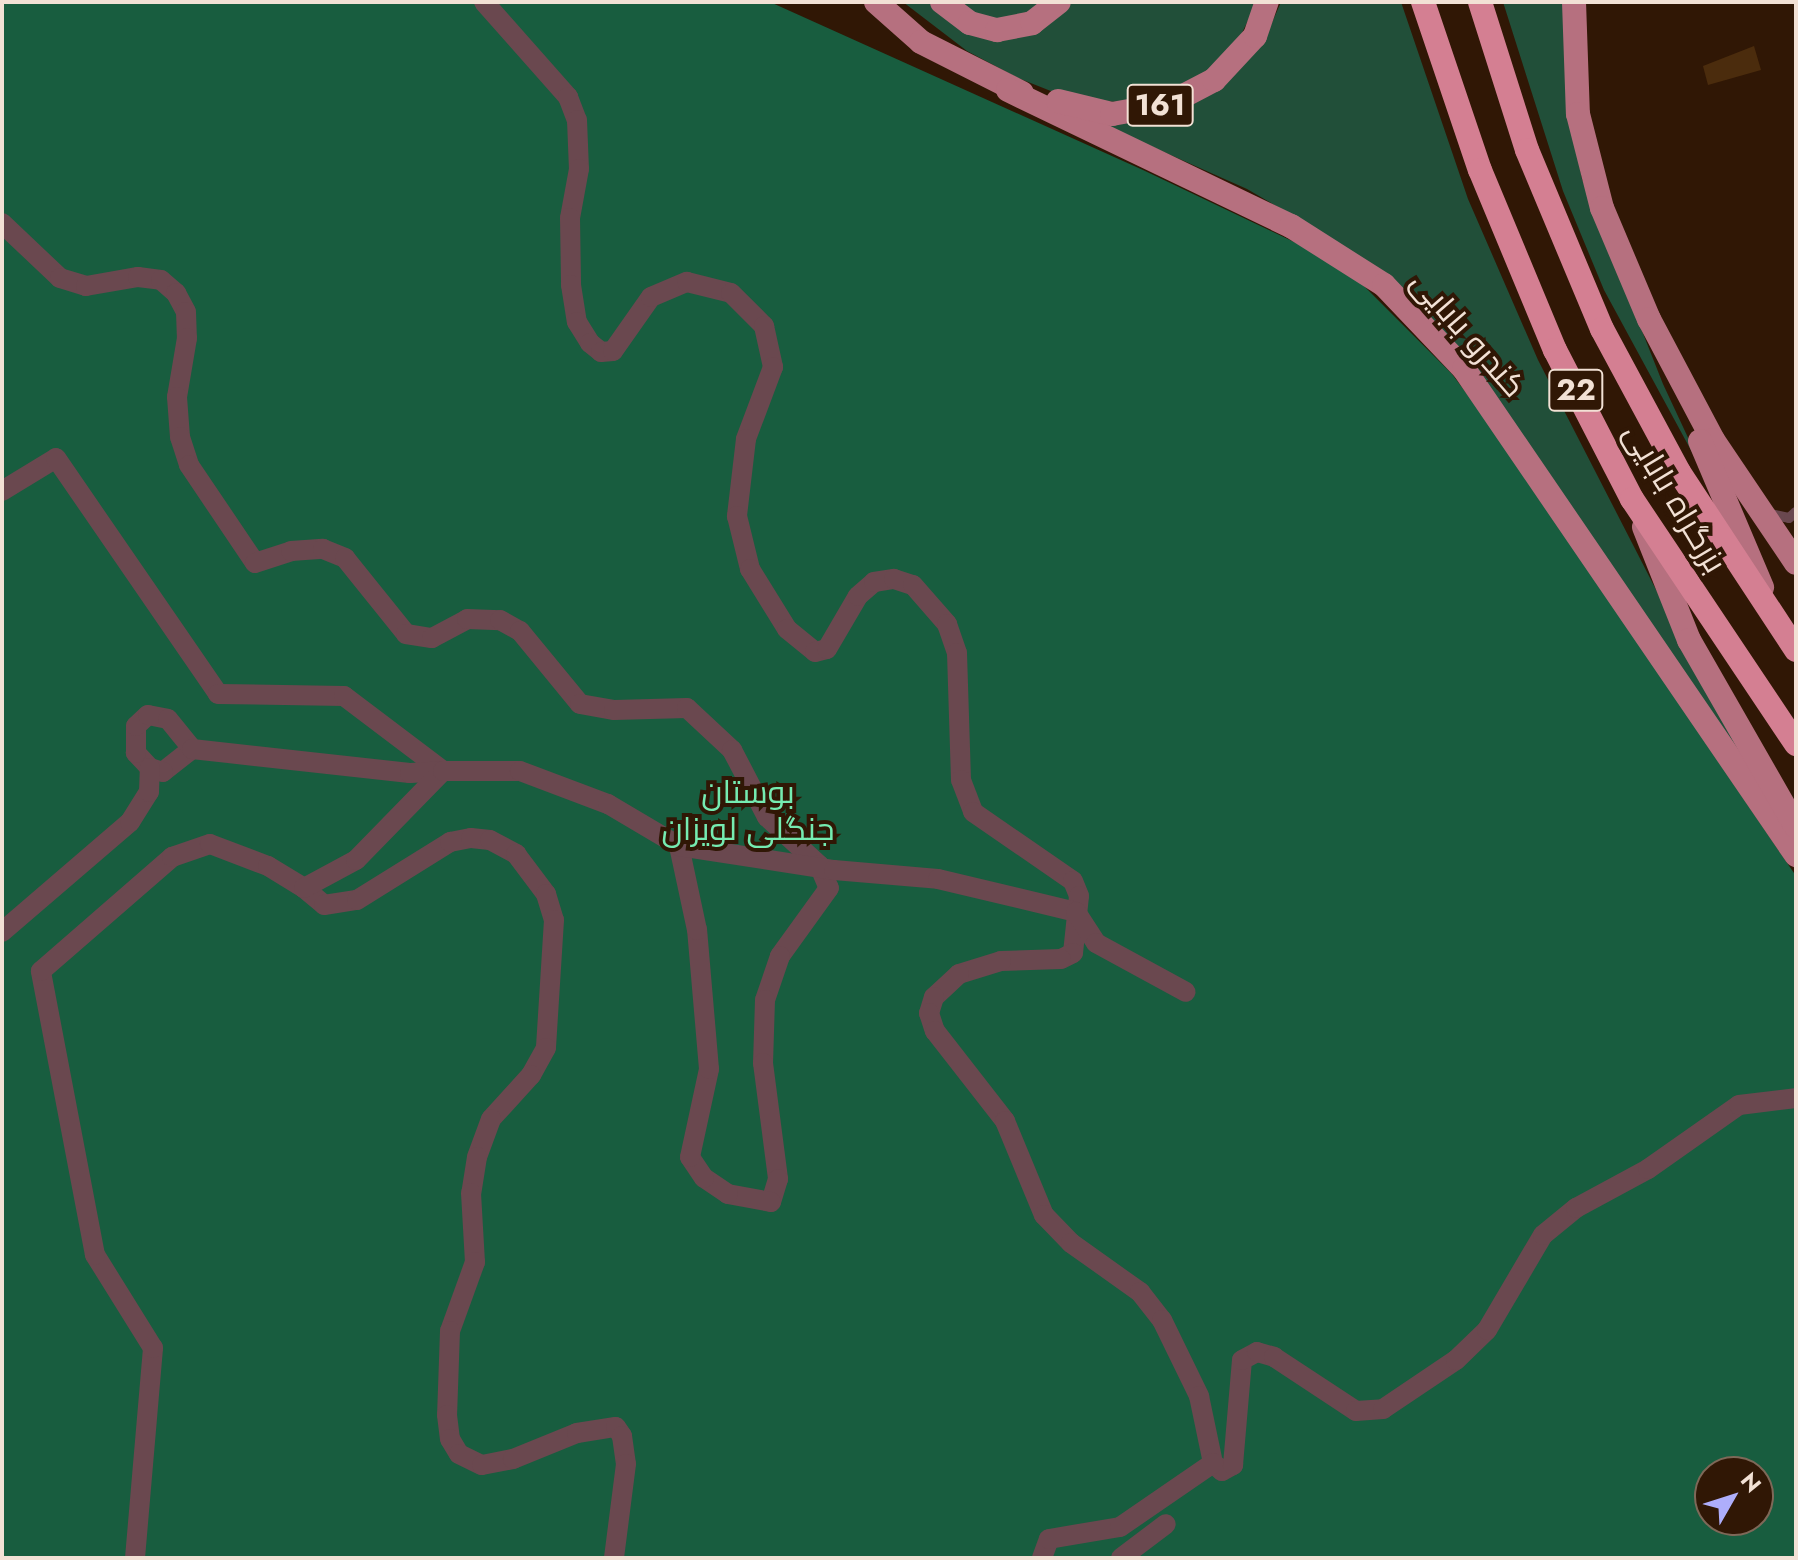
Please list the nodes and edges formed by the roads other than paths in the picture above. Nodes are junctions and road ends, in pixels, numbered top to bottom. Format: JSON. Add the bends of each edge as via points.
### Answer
{"nodes":[{"id":1,"x":484,"y":2,"type":"edge"},
{"id":2,"x":876,"y":2,"type":"edge"},
{"id":3,"x":942,"y":2,"type":"edge"},
{"id":4,"x":1059,"y":2,"type":"edge"},
{"id":5,"x":1267,"y":2,"type":"edge"},
{"id":6,"x":1423,"y":2,"type":"edge"},
{"id":7,"x":1480,"y":2,"type":"edge"},
{"id":8,"x":1574,"y":2,"type":"edge"},
{"id":9,"x":1008,"y":90,"type":"junction"},
{"id":10,"x":2,"y":223,"type":"edge"},
{"id":11,"x":1649,"y":319,"type":"junction"},
{"id":12,"x":2,"y":491,"type":"edge"},
{"id":13,"x":1751,"y":497,"type":"junction"},
{"id":14,"x":1632,"y":499,"type":"junction"},
{"id":15,"x":1796,"y":512,"type":"edge"},
{"id":16,"x":1796,"y":563,"type":"edge"},
{"id":17,"x":1777,"y":623,"type":"junction"},
{"id":18,"x":1796,"y":650,"type":"edge"},
{"id":19,"x":1796,"y":744,"type":"edge"},
{"id":20,"x":192,"y":749,"type":"junction"},
{"id":21,"x":150,"y":768,"type":"junction"},
{"id":22,"x":443,"y":771,"type":"junction"},
{"id":23,"x":1796,"y":827,"type":"edge"},
{"id":24,"x":679,"y":846,"type":"junction"},
{"id":25,"x":1796,"y":855,"type":"edge"},
{"id":26,"x":819,"y":865,"type":"junction"},
{"id":27,"x":304,"y":888,"type":"junction"},
{"id":28,"x":1076,"y":912,"type":"junction"},
{"id":29,"x":2,"y":932,"type":"edge"},
{"id":30,"x":1186,"y":992,"type":"dead end"},
{"id":31,"x":1796,"y":1098,"type":"edge"},
{"id":32,"x":1213,"y":1463,"type":"junction"},
{"id":33,"x":1166,"y":1524,"type":"dead end"},
{"id":34,"x":135,"y":1558,"type":"edge"},
{"id":35,"x":614,"y":1558,"type":"edge"},
{"id":36,"x":1042,"y":1558,"type":"edge"},
{"id":37,"x":1121,"y":1558,"type":"edge"}],
"edges":[{"from":1,"to":28,"type":"street","via":[[568,97],[577,120],[580,152],[570,218],[571,285],[577,322],[590,343],[601,352],[613,351],[651,297],[687,282],[731,293],[749,308],[764,326],[773,367],[746,439],[740,478],[737,516],[750,569],[787,629],[815,652],[827,649],[838,637],[858,596],[874,582],[894,579],[913,585],[930,600],[947,624],[957,653],[961,780],[973,812],[1073,881],[1079,896]]},
{"from":2,"to":9,"type":"main road","number":"161","via":[[921,42]]},
{"from":3,"to":4,"type":"main road","via":[[970,23],[997,30],[1032,23]]},
{"from":5,"to":9,"type":"main road","number":"161","via":[[1255,36],[1214,80],[1168,104],[1112,114]]},
{"from":6,"to":14,"type":"highway","name":"بزرگراه بابایی","number":"22","via":[[1480,170],[1555,350]]},
{"from":7,"to":17,"type":"highway","name":"بزرگراه بابایی","number":"22","via":[[1527,150],[1602,329],[1679,472]]},
{"from":8,"to":11,"type":"main road","via":[[1578,114],[1586,160]]},
{"from":9,"to":25,"type":"main road","name":"کندرو بابایی","via":[[1291,226],[1384,285],[1464,369]]},
{"from":10,"to":26,"type":"street","via":[[60,278],[86,286],[138,277],[161,280],[176,293],[186,312],[187,338],[177,397],[180,437],[189,465],[255,563],[291,551],[323,549],[345,558],[406,634],[432,638],[467,619],[500,620],[520,631],[580,704],[614,710],[687,708],[732,750],[767,817]]},
{"from":11,"to":13,"type":"main road","via":[[1713,440]]},
{"from":11,"to":17,"type":"main road"},
{"from":12,"to":22,"type":"street","via":[[56,458],[218,694],[344,696]]},
{"from":13,"to":15,"type":"lane","via":[[1775,518]]},
{"from":13,"to":16,"type":"main road"},
{"from":14,"to":19,"type":"highway","name":"بزرگراه بابایی","number":"22"},
{"from":14,"to":23,"type":"main road","via":[[1689,640]]},
{"from":17,"to":18,"type":"highway","name":"بزرگراه بابایی","number":"22"},
{"from":20,"to":21,"type":"street","via":[[163,772]]},
{"from":20,"to":21,"type":"street","via":[[168,719],[148,715],[136,726],[136,753]]},
{"from":20,"to":22,"type":"street","via":[[410,773]]},
{"from":21,"to":29,"type":"street","via":[[149,792],[130,822]]},
{"from":22,"to":24,"type":"street","via":[[520,771],[608,804]]},
{"from":22,"to":27,"type":"street","via":[[356,860]]},
{"from":24,"to":26,"type":"street"},
{"from":24,"to":26,"type":"street","via":[[697,930],[709,1069],[690,1157],[704,1178],[749,1200],[771,1202],[778,1179],[763,1063],[765,1000],[780,956],[829,888]]},
{"from":26,"to":28,"type":"street","via":[[938,879]]},
{"from":27,"to":34,"type":"street","via":[[268,866],[210,844],[172,857],[41,971],[95,1255],[153,1348]]},
{"from":27,"to":35,"type":"street","via":[[324,905],[357,900],[450,842],[471,838],[490,840],[516,854],[546,894],[554,920],[546,1048],[531,1075],[491,1119],[477,1157],[471,1193],[475,1262],[450,1331],[447,1415],[450,1439],[459,1454],[482,1465],[513,1459],[577,1433],[616,1427],[626,1464]]},
{"from":28,"to":30,"type":"street","via":[[1096,943]]},
{"from":28,"to":32,"type":"street","via":[[1073,953],[1061,959],[1001,961],[959,974],[934,997],[929,1013],[935,1031],[1005,1121],[1044,1215],[1071,1243],[1140,1292],[1162,1320],[1199,1396]]},
{"from":31,"to":32,"type":"street","via":[[1739,1105],[1648,1169],[1576,1208],[1543,1235],[1487,1330],[1456,1360],[1383,1409],[1356,1411],[1274,1357],[1257,1352],[1242,1360],[1233,1465],[1222,1471]]},
{"from":32,"to":36,"type":"street","via":[[1120,1527],[1049,1539]]},
{"from":33,"to":37,"type":"street"}]}
